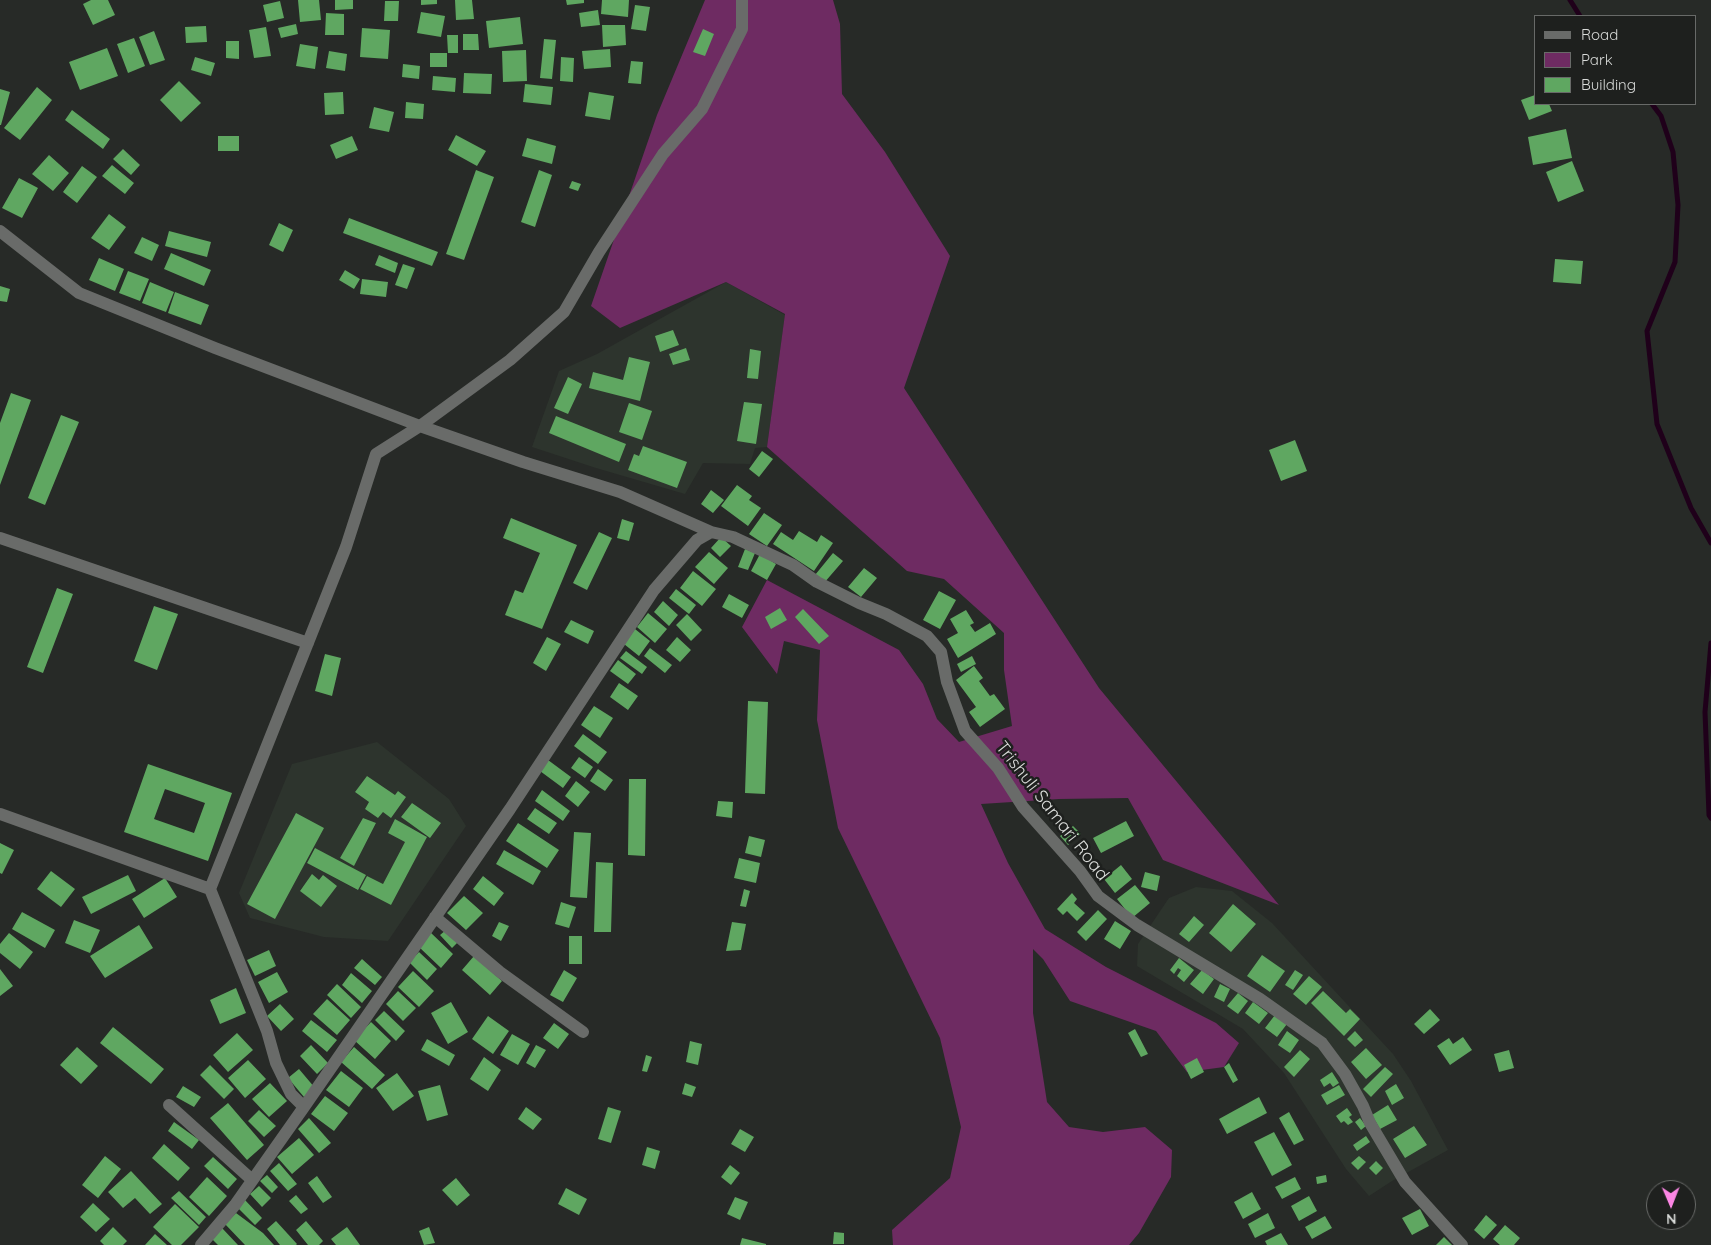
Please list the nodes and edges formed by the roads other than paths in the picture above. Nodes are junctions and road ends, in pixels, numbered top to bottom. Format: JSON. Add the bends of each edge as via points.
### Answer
{"nodes":[{"id":1,"x":742,"y":0,"type":"edge"},
{"id":2,"x":0,"y":231,"type":"edge"},
{"id":3,"x":420,"y":426,"type":"junction"},
{"id":4,"x":711,"y":532,"type":"junction"},
{"id":5,"x":0,"y":538,"type":"edge"},
{"id":6,"x":308,"y":643,"type":"junction"},
{"id":7,"x":0,"y":814,"type":"edge"},
{"id":8,"x":210,"y":889,"type":"junction"},
{"id":9,"x":435,"y":917,"type":"junction"},
{"id":10,"x":583,"y":1032,"type":"dead end"},
{"id":11,"x":169,"y":1105,"type":"dead end"},
{"id":12,"x":304,"y":1107,"type":"junction"},
{"id":13,"x":251,"y":1179,"type":"junction"},
{"id":14,"x":201,"y":1245,"type":"edge"},
{"id":15,"x":1462,"y":1245,"type":"edge"}],
"edges":[{"from":1,"to":3,"type":"street","via":[[742,29],[702,108],[663,154],[564,312],[510,360]]},
{"from":2,"to":3,"type":"street","name":"Trishuli Samari Road","via":[[79,293]]},
{"from":3,"to":4,"type":"street","name":"Trishuli Samari Road","via":[[620,492]]},
{"from":3,"to":6,"type":"street","via":[[376,454],[346,547]]},
{"from":4,"to":9,"type":"street","via":[[697,540],[654,590]]},
{"from":4,"to":15,"type":"street","name":"Trishuli Samari Road","via":[[733,537],[793,565],[817,582],[927,636],[940,652],[965,731],[998,768],[1023,807],[1098,896],[1137,925],[1260,999],[1322,1043],[1345,1074],[1405,1182]]},
{"from":5,"to":6,"type":"street"},
{"from":6,"to":8,"type":"street"},
{"from":7,"to":8,"type":"street"},
{"from":8,"to":12,"type":"street","via":[[267,1031],[276,1063],[291,1094]]},
{"from":9,"to":10,"type":"street","via":[[500,972]]},
{"from":9,"to":12,"type":"street"},
{"from":11,"to":13,"type":"street"},
{"from":12,"to":13,"type":"street"},
{"from":13,"to":14,"type":"street","via":[[235,1205]]}]}
